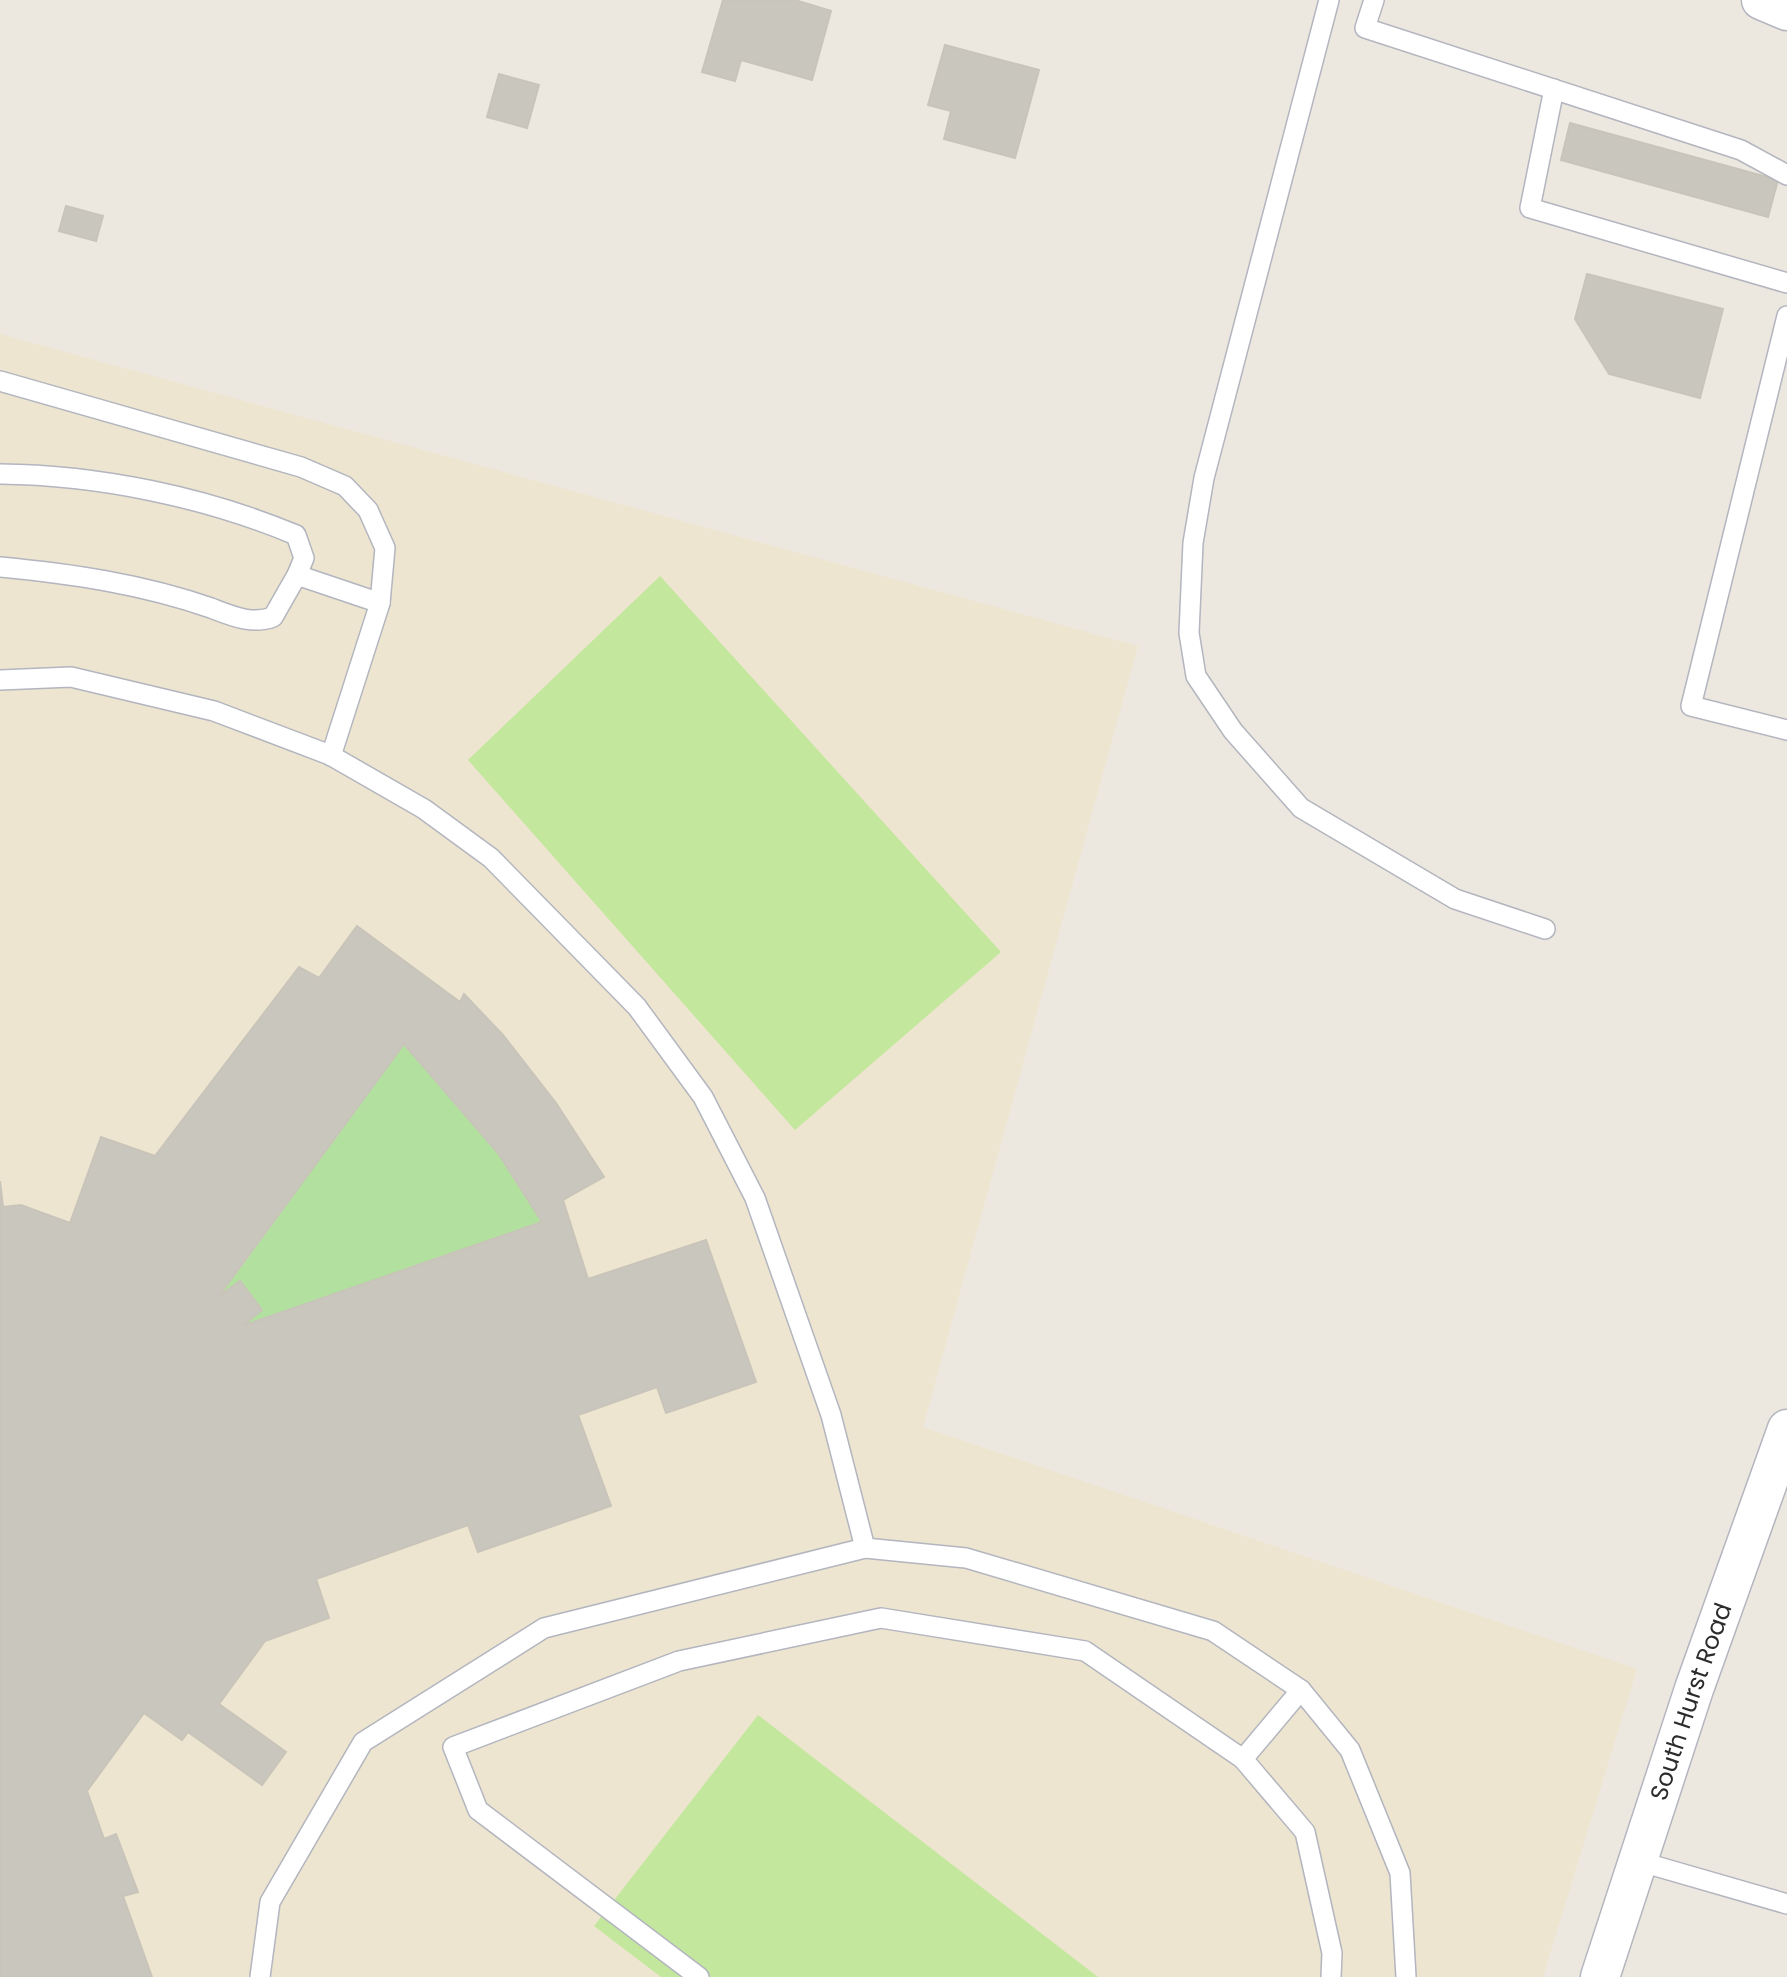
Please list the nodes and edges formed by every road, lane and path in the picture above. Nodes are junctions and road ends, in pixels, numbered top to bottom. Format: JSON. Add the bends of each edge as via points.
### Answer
{"nodes":[{"id":1,"x":1329,"y":0,"type":"edge"},
{"id":2,"x":1374,"y":0,"type":"edge"},
{"id":3,"x":1761,"y":0,"type":"edge"},
{"id":4,"x":1787,"y":11,"type":"edge"},
{"id":5,"x":1553,"y":89,"type":"junction"},
{"id":6,"x":1787,"y":175,"type":"edge"},
{"id":7,"x":1787,"y":283,"type":"edge"},
{"id":8,"x":1787,"y":316,"type":"edge"},
{"id":9,"x":0,"y":381,"type":"edge"},
{"id":10,"x":0,"y":474,"type":"edge"},
{"id":11,"x":0,"y":567,"type":"edge"},
{"id":12,"x":297,"y":575,"type":"junction"},
{"id":13,"x":380,"y":603,"type":"junction"},
{"id":14,"x":0,"y":680,"type":"edge"},
{"id":15,"x":1787,"y":730,"type":"edge"},
{"id":16,"x":331,"y":756,"type":"junction"},
{"id":17,"x":1545,"y":929,"type":"dead end"},
{"id":18,"x":1787,"y":1429,"type":"edge"},
{"id":19,"x":865,"y":1548,"type":"junction"},
{"id":20,"x":1301,"y":1690,"type":"junction"},
{"id":21,"x":1243,"y":1759,"type":"junction"},
{"id":22,"x":1638,"y":1861,"type":"junction"},
{"id":23,"x":1787,"y":1904,"type":"edge"},
{"id":24,"x":260,"y":1977,"type":"edge"},
{"id":25,"x":699,"y":1977,"type":"edge"},
{"id":26,"x":1331,"y":1977,"type":"edge"},
{"id":27,"x":1406,"y":1977,"type":"edge"},
{"id":28,"x":1600,"y":1977,"type":"edge"}],
"edges":[{"from":1,"to":17,"type":"lane","via":[[1204,478],[1194,543],[1189,633],[1196,676],[1234,731],[1301,808],[1455,899]]},
{"from":2,"to":5,"type":"lane","via":[[1365,28]]},
{"from":3,"to":4,"type":"street"},
{"from":5,"to":6,"type":"lane","via":[[1741,150]]},
{"from":5,"to":7,"type":"lane","via":[[1530,208]]},
{"from":8,"to":15,"type":"lane","via":[[1691,706]]},
{"from":9,"to":13,"type":"lane","via":[[301,467],[345,486],[368,510],[385,548]]},
{"from":10,"to":12,"type":"lane","via":[[40,474],[120,486],[199,502],[270,524],[296,535],[304,558]]},
{"from":11,"to":12,"type":"lane","via":[[116,580],[261,621],[274,617]]},
{"from":12,"to":13,"type":"lane"},
{"from":13,"to":16,"type":"lane"},
{"from":14,"to":16,"type":"lane","via":[[71,677],[214,711]]},
{"from":16,"to":19,"type":"lane","via":[[424,809],[491,858],[637,1007],[703,1097],[755,1198],[831,1415]]},
{"from":18,"to":22,"type":"street","name":"South Hurst Road"},
{"from":19,"to":20,"type":"lane","via":[[966,1558],[1213,1631]]},
{"from":19,"to":24,"type":"lane","via":[[544,1628],[363,1742],[270,1902]]},
{"from":20,"to":21,"type":"lane"},
{"from":20,"to":27,"type":"lane","via":[[1350,1750],[1400,1872]]},
{"from":21,"to":25,"type":"lane","via":[[1085,1651],[881,1618],[679,1661],[453,1747],[478,1810]]},
{"from":21,"to":26,"type":"lane","via":[[1305,1832],[1332,1953]]},
{"from":22,"to":23,"type":"lane"},
{"from":22,"to":28,"type":"street","name":"South Hurst Road"}]}
